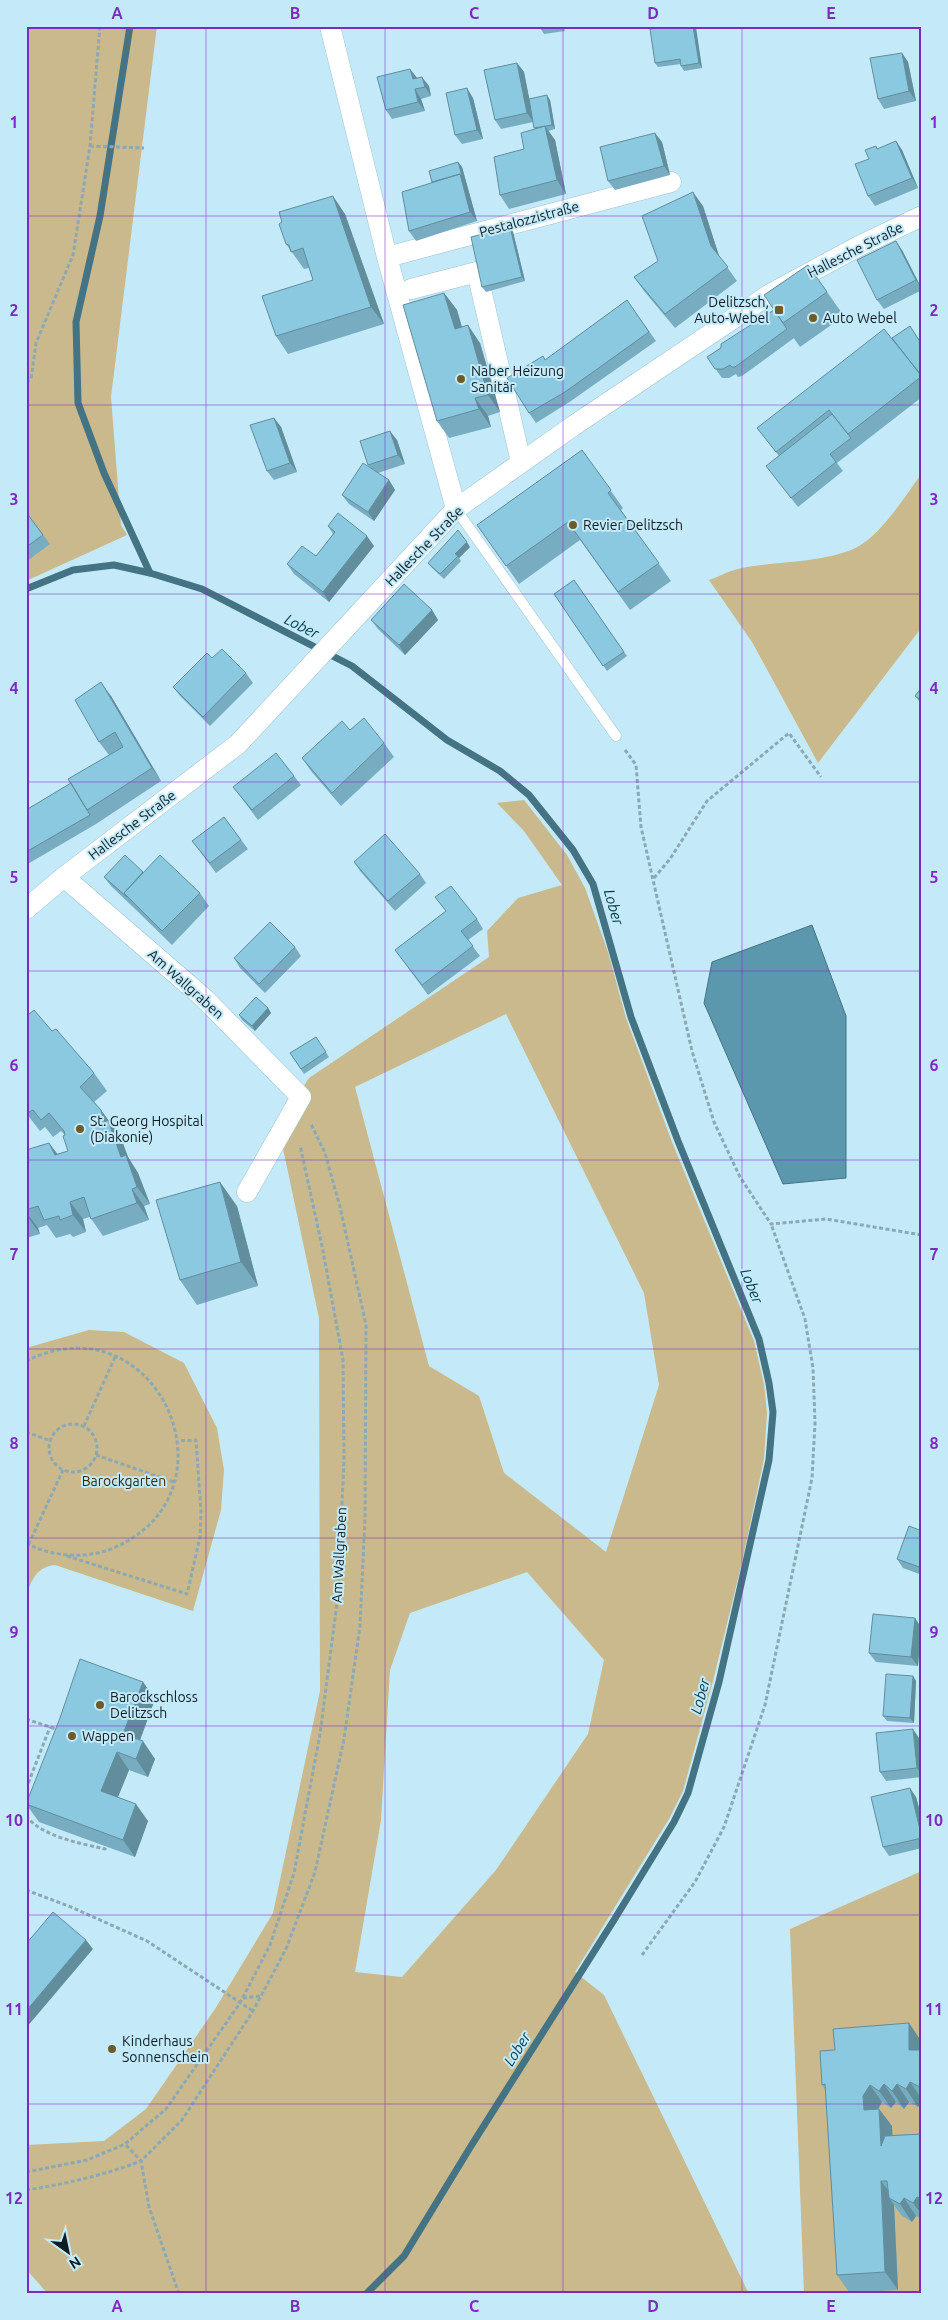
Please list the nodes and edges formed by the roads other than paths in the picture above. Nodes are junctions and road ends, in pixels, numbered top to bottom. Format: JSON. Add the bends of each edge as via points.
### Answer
{"nodes":[{"id":1,"x":330,"y":26,"type":"edge"},
{"id":2,"x":671,"y":182,"type":"dead end"},
{"id":3,"x":922,"y":216,"type":"edge"},
{"id":4,"x":387,"y":256,"type":"junction"},
{"id":5,"x":411,"y":289,"type":"dead end"},
{"id":6,"x":521,"y":462,"type":"junction"},
{"id":7,"x":456,"y":510,"type":"junction"},
{"id":8,"x":616,"y":736,"type":"road end"},
{"id":9,"x":64,"y":877,"type":"junction"},
{"id":10,"x":26,"y":909,"type":"edge"},
{"id":11,"x":247,"y":1192,"type":"dead end"}],
"edges":[{"from":1,"to":4,"type":"street"},
{"from":2,"to":4,"type":"street","name":"Pestalozzistraße"},
{"from":3,"to":6,"type":"street","name":"Hallesche Straße","via":[[770,294]]},
{"from":4,"to":7,"type":"street"},
{"from":5,"to":6,"type":"street","via":[[477,272]]},
{"from":6,"to":7,"type":"street","name":"Hallesche Straße"},
{"from":7,"to":8,"type":"lane"},
{"from":7,"to":9,"type":"street","name":"Hallesche Straße","via":[[238,744]]},
{"from":9,"to":10,"type":"street","name":"Hallesche Straße"},
{"from":9,"to":11,"type":"street","name":"Am Wallgraben","via":[[206,999],[301,1097]]}]}
